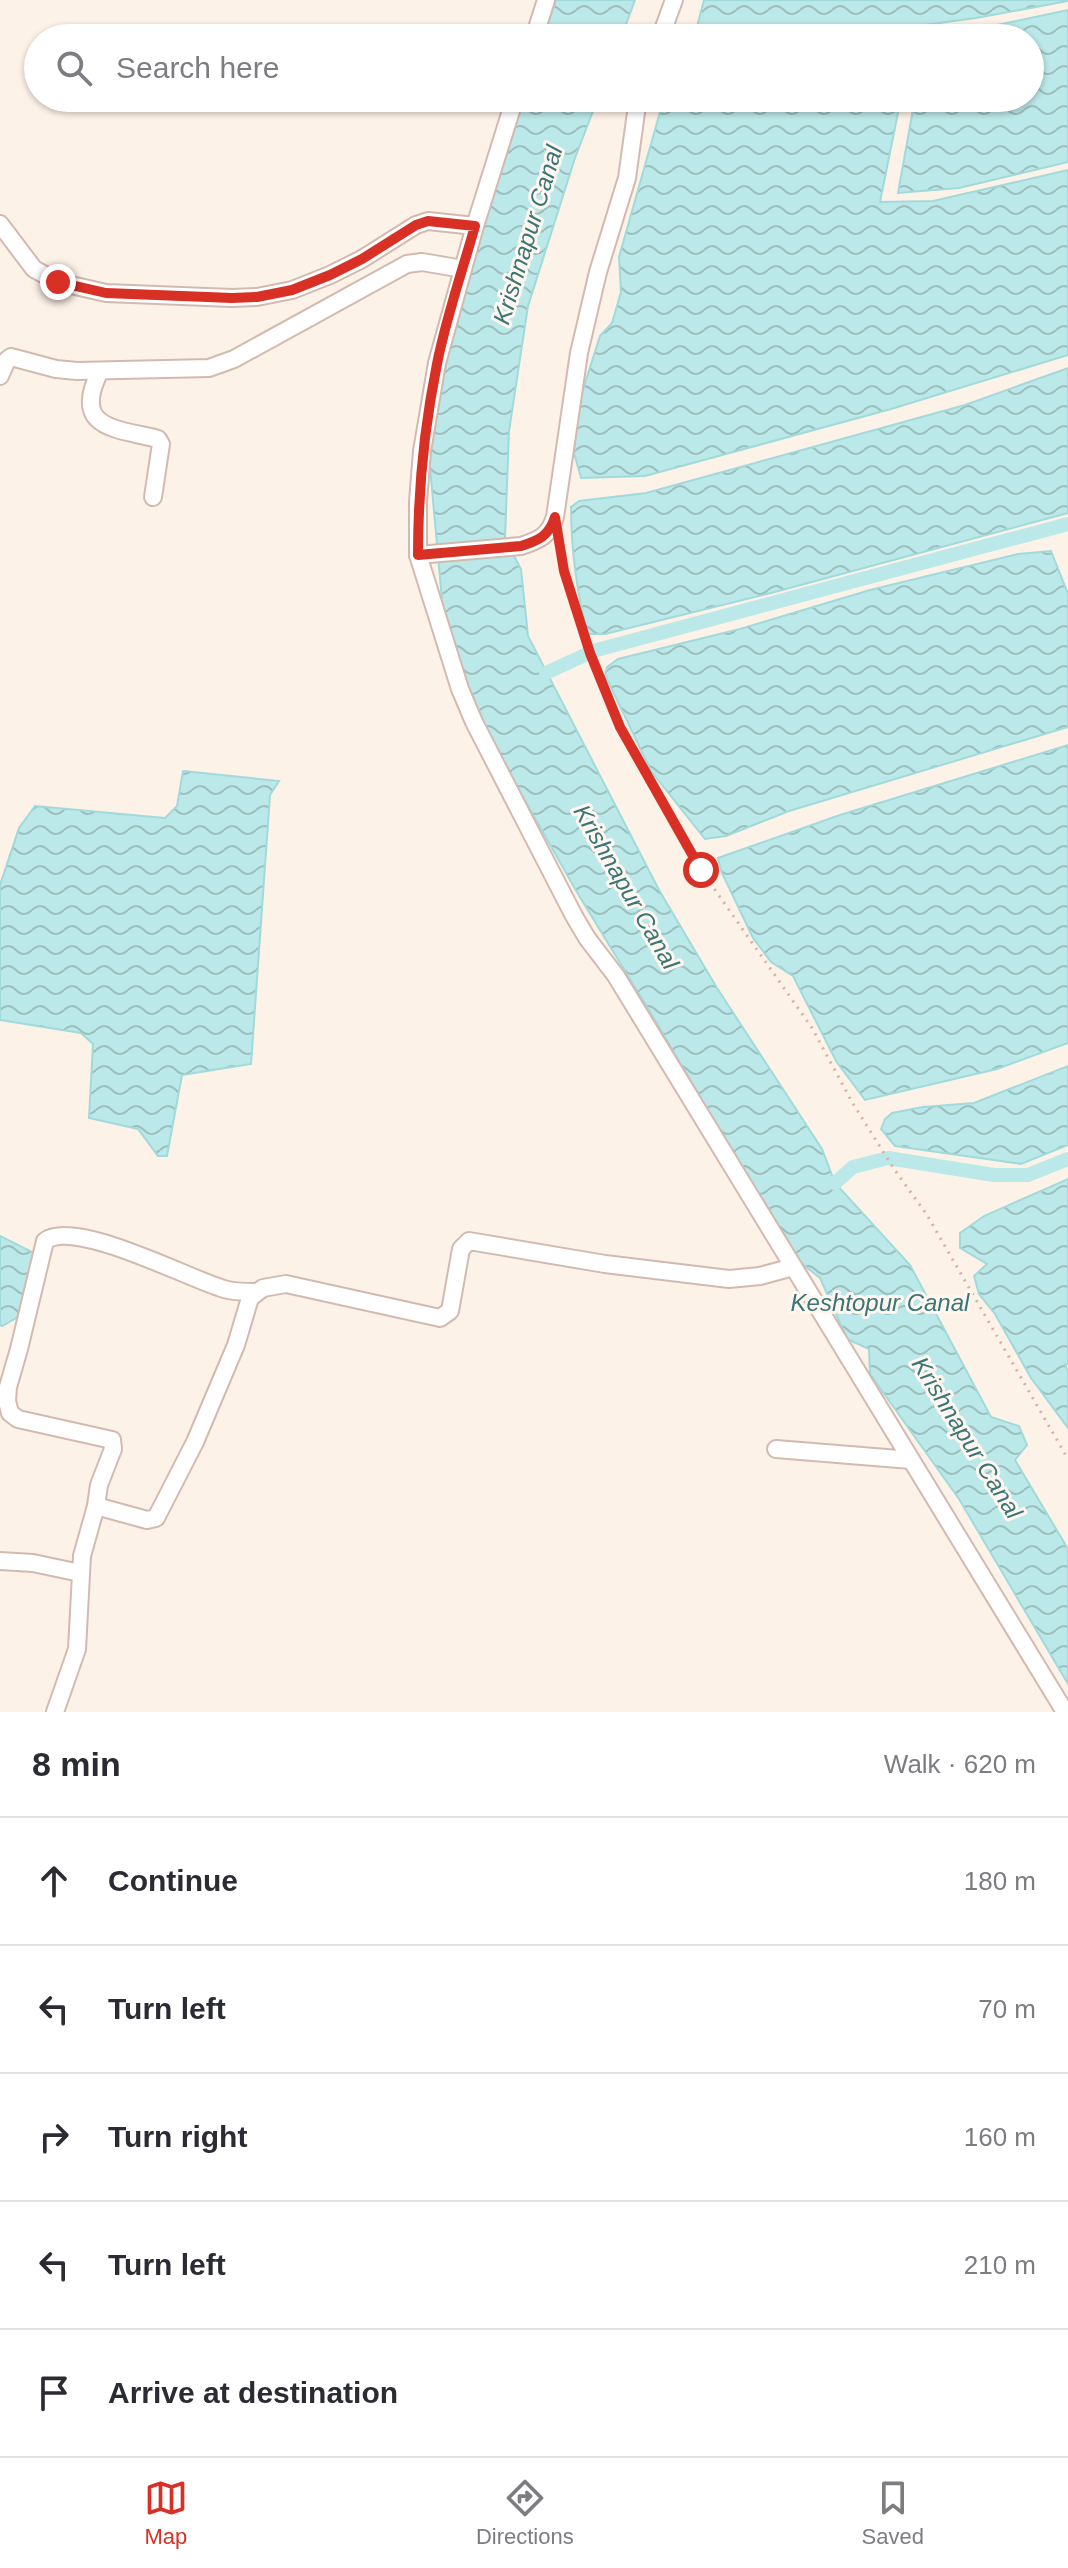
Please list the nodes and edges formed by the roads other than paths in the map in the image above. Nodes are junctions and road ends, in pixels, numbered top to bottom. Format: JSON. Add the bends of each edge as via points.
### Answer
{"nodes":[{"id":1,"x":546,"y":0,"type":"edge"},
{"id":2,"x":674,"y":0,"type":"edge"},
{"id":3,"x":538,"y":24,"type":"edge"},
{"id":4,"x":665,"y":24,"type":"edge"},
{"id":5,"x":511,"y":112,"type":"edge"},
{"id":6,"x":636,"y":112,"type":"edge"},
{"id":7,"x":0,"y":224,"type":"edge"},
{"id":8,"x":475,"y":226,"type":"junction"},
{"id":9,"x":463,"y":269,"type":"junction"},
{"id":10,"x":100,"y":371,"type":"junction"},
{"id":11,"x":0,"y":376,"type":"edge"},
{"id":12,"x":153,"y":497,"type":"dead end"},
{"id":13,"x":418,"y":555,"type":"junction"},
{"id":14,"x":793,"y":1267,"type":"junction"},
{"id":15,"x":255,"y":1292,"type":"junction"},
{"id":16,"x":776,"y":1449,"type":"dead end"},
{"id":17,"x":911,"y":1460,"type":"junction"},
{"id":18,"x":96,"y":1506,"type":"junction"},
{"id":19,"x":0,"y":1561,"type":"edge"},
{"id":20,"x":80,"y":1573,"type":"junction"},
{"id":21,"x":55,"y":1712,"type":"edge"},
{"id":22,"x":1065,"y":1712,"type":"edge"}],
"edges":[{"from":1,"to":3,"type":"street"},
{"from":2,"to":4,"type":"street"},
{"from":5,"to":8,"type":"street"},
{"from":6,"to":13,"type":"street","via":[[627,178],[579,353],[550,530],[521,546]]},
{"from":7,"to":8,"type":"street","via":[[34,269],[58,282],[106,293],[232,298],[292,290],[362,259],[428,221]]},
{"from":8,"to":9,"type":"street"},
{"from":9,"to":10,"type":"street","via":[[407,264],[209,368]]},
{"from":9,"to":13,"type":"street","via":[[437,363],[422,451]]},
{"from":10,"to":11,"type":"street","via":[[56,369],[11,357]]},
{"from":10,"to":12,"type":"street","via":[[89,398],[96,417],[161,444]]},
{"from":13,"to":14,"type":"street","via":[[460,689],[574,916]]},
{"from":14,"to":15,"type":"street","via":[[729,1279],[469,1241],[461,1249],[450,1311],[440,1318],[286,1284]]},
{"from":14,"to":17,"type":"street"},
{"from":15,"to":18,"type":"street","via":[[195,1442],[156,1518]]},
{"from":15,"to":18,"type":"street","via":[[226,1290],[98,1242],[56,1236],[45,1241],[7,1401],[18,1419],[112,1440]]},
{"from":16,"to":17,"type":"street"},
{"from":17,"to":22,"type":"street"},
{"from":18,"to":20,"type":"street"},
{"from":19,"to":20,"type":"street"},
{"from":20,"to":21,"type":"street","via":[[77,1649]]}]}
